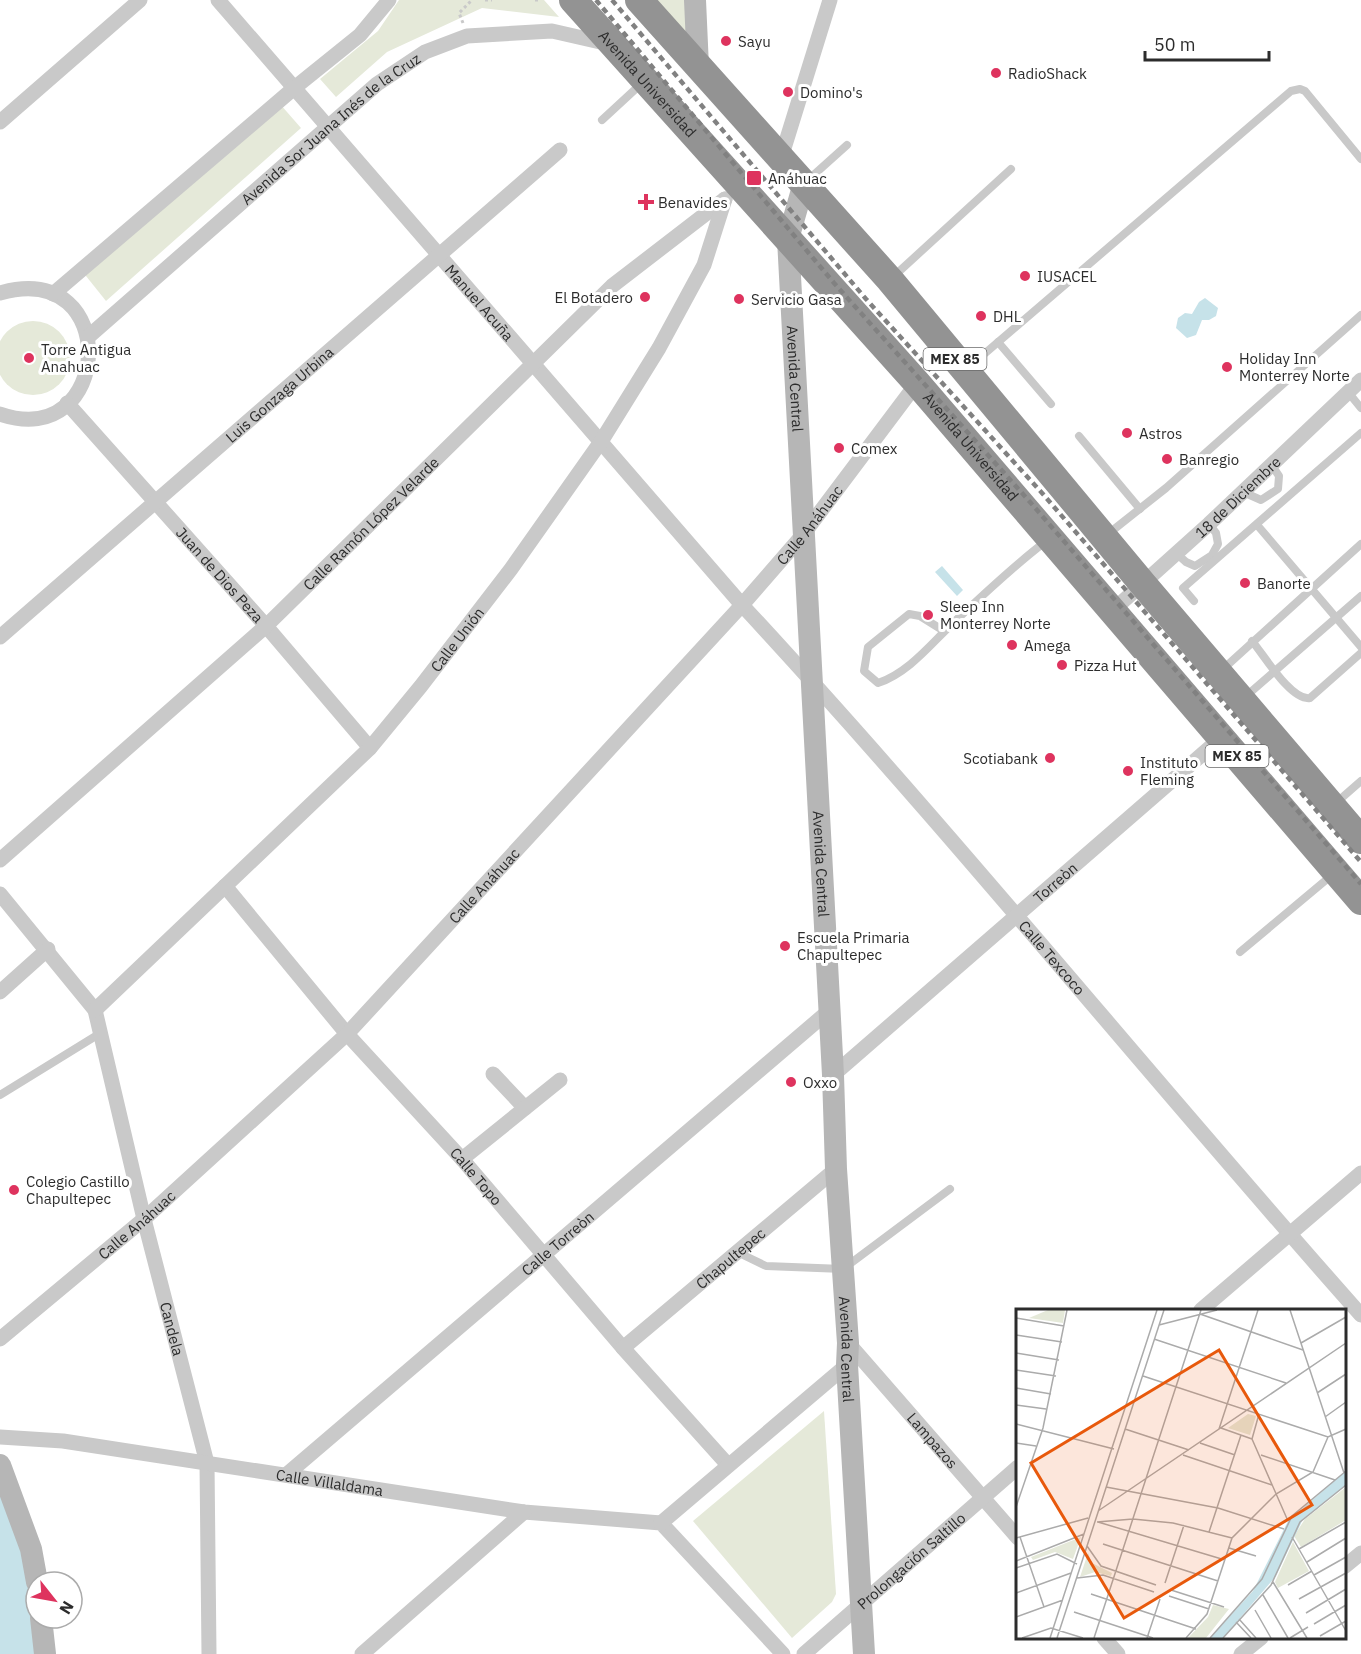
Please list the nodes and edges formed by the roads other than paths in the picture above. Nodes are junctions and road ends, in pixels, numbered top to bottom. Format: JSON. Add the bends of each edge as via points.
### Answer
{"nodes":[{"id":1,"x":140,"y":0,"type":"edge"},
{"id":2,"x":218,"y":0,"type":"edge"},
{"id":3,"x":389,"y":0,"type":"edge"},
{"id":4,"x":573,"y":0,"type":"edge"},
{"id":5,"x":639,"y":0,"type":"edge"},
{"id":6,"x":695,"y":0,"type":"edge"},
{"id":7,"x":830,"y":0,"type":"edge"},
{"id":8,"x":616,"y":46,"type":"junction"},
{"id":9,"x":698,"y":67,"type":"junction"},
{"id":10,"x":647,"y":80,"type":"junction"},
{"id":11,"x":292,"y":88,"type":"junction"},
{"id":12,"x":602,"y":120,"type":"dead end"},
{"id":13,"x":0,"y":122,"type":"edge"},
{"id":14,"x":326,"y":127,"type":"junction"},
{"id":15,"x":847,"y":145,"type":"dead end"},
{"id":16,"x":560,"y":150,"type":"dead end"},
{"id":17,"x":781,"y":158,"type":"junction"},
{"id":18,"x":1361,"y":159,"type":"edge"},
{"id":19,"x":1011,"y":169,"type":"dead end"},
{"id":20,"x":804,"y":183,"type":"junction"},
{"id":21,"x":733,"y":193,"type":"junction"},
{"id":22,"x":788,"y":239,"type":"junction"},
{"id":23,"x":439,"y":255,"type":"junction"},
{"id":24,"x":890,"y":280,"type":"junction"},
{"id":25,"x":0,"y":294,"type":"edge"},
{"id":26,"x":53,"y":294,"type":"junction"},
{"id":27,"x":1361,"y":315,"type":"edge"},
{"id":28,"x":88,"y":337,"type":"junction"},
{"id":29,"x":998,"y":342,"type":"junction"},
{"id":30,"x":533,"y":362,"type":"junction"},
{"id":31,"x":965,"y":371,"type":"junction"},
{"id":32,"x":1361,"y":380,"type":"edge"},
{"id":33,"x":917,"y":383,"type":"junction"},
{"id":34,"x":1348,"y":392,"type":"junction"},
{"id":35,"x":67,"y":404,"type":"junction"},
{"id":36,"x":1051,"y":404,"type":"dead end"},
{"id":37,"x":1361,"y":408,"type":"edge"},
{"id":38,"x":0,"y":414,"type":"edge"},
{"id":39,"x":1361,"y":433,"type":"edge"},
{"id":40,"x":1079,"y":436,"type":"dead end"},
{"id":41,"x":602,"y":440,"type":"junction"},
{"id":42,"x":1271,"y":464,"type":"junction"},
{"id":43,"x":1242,"y":491,"type":"junction"},
{"id":44,"x":156,"y":501,"type":"junction"},
{"id":45,"x":1140,"y":509,"type":"junction"},
{"id":46,"x":1209,"y":524,"type":"junction"},
{"id":47,"x":1258,"y":526,"type":"junction"},
{"id":48,"x":802,"y":536,"type":"junction"},
{"id":49,"x":1104,"y":537,"type":"junction"},
{"id":50,"x":1049,"y":538,"type":"junction"},
{"id":51,"x":1361,"y":544,"type":"edge"},
{"id":52,"x":1176,"y":553,"type":"junction"},
{"id":53,"x":1142,"y":583,"type":"junction"},
{"id":54,"x":1311,"y":587,"type":"junction"},
{"id":55,"x":1361,"y":596,"type":"edge"},
{"id":56,"x":1194,"y":602,"type":"dead end"},
{"id":57,"x":742,"y":605,"type":"junction"},
{"id":58,"x":1111,"y":612,"type":"junction"},
{"id":59,"x":1336,"y":616,"type":"junction"},
{"id":60,"x":266,"y":626,"type":"junction"},
{"id":61,"x":944,"y":631,"type":"junction"},
{"id":62,"x":0,"y":637,"type":"edge"},
{"id":63,"x":1252,"y":641,"type":"junction"},
{"id":64,"x":1361,"y":647,"type":"edge"},
{"id":65,"x":1361,"y":653,"type":"edge"},
{"id":66,"x":1275,"y":670,"type":"junction"},
{"id":67,"x":1218,"y":673,"type":"junction"},
{"id":68,"x":811,"y":679,"type":"junction"},
{"id":69,"x":1242,"y":700,"type":"junction"},
{"id":70,"x":1221,"y":738,"type":"junction"},
{"id":71,"x":370,"y":748,"type":"junction"},
{"id":72,"x":1361,"y":781,"type":"edge"},
{"id":73,"x":1349,"y":824,"type":"edge"},
{"id":74,"x":0,"y":860,"type":"edge"},
{"id":75,"x":1336,"y":872,"type":"junction"},
{"id":76,"x":225,"y":886,"type":"junction"},
{"id":77,"x":0,"y":894,"type":"edge"},
{"id":78,"x":1361,"y":902,"type":"edge"},
{"id":79,"x":1017,"y":915,"type":"junction"},
{"id":80,"x":48,"y":949,"type":"junction"},
{"id":81,"x":1240,"y":952,"type":"dead end"},
{"id":82,"x":0,"y":992,"type":"edge"},
{"id":83,"x":95,"y":1010,"type":"junction"},
{"id":84,"x":830,"y":1010,"type":"junction"},
{"id":85,"x":99,"y":1034,"type":"junction"},
{"id":86,"x":347,"y":1034,"type":"junction"},
{"id":87,"x":493,"y":1074,"type":"dead end"},
{"id":88,"x":833,"y":1074,"type":"junction"},
{"id":89,"x":560,"y":1080,"type":"dead end"},
{"id":90,"x":0,"y":1095,"type":"edge"},
{"id":91,"x":525,"y":1108,"type":"junction"},
{"id":92,"x":462,"y":1159,"type":"junction"},
{"id":93,"x":836,"y":1169,"type":"junction"},
{"id":94,"x":1361,"y":1173,"type":"edge"},
{"id":95,"x":950,"y":1189,"type":"dead end"},
{"id":96,"x":144,"y":1220,"type":"junction"},
{"id":97,"x":1290,"y":1235,"type":"junction"},
{"id":98,"x":737,"y":1252,"type":"junction"},
{"id":99,"x":543,"y":1255,"type":"junction"},
{"id":100,"x":843,"y":1269,"type":"junction"},
{"id":101,"x":1203,"y":1309,"type":"edge"},
{"id":102,"x":1361,"y":1315,"type":"edge"},
{"id":103,"x":7,"y":1326,"type":"edge"},
{"id":104,"x":0,"y":1339,"type":"edge"},
{"id":105,"x":623,"y":1348,"type":"junction"},
{"id":106,"x":847,"y":1354,"type":"junction"},
{"id":107,"x":0,"y":1437,"type":"edge"},
{"id":108,"x":207,"y":1463,"type":"junction"},
{"id":109,"x":0,"y":1465,"type":"edge"},
{"id":110,"x":728,"y":1465,"type":"junction"},
{"id":111,"x":1016,"y":1468,"type":"edge"},
{"id":112,"x":286,"y":1475,"type":"junction"},
{"id":113,"x":982,"y":1497,"type":"junction"},
{"id":114,"x":524,"y":1512,"type":"junction"},
{"id":115,"x":661,"y":1523,"type":"junction"},
{"id":116,"x":1016,"y":1537,"type":"edge"},
{"id":117,"x":1361,"y":1553,"type":"edge"},
{"id":118,"x":1346,"y":1565,"type":"edge"},
{"id":119,"x":35,"y":1570,"type":"edge"},
{"id":120,"x":862,"y":1604,"type":"junction"},
{"id":121,"x":42,"y":1630,"type":"edge"},
{"id":122,"x":1105,"y":1639,"type":"edge"},
{"id":123,"x":1260,"y":1639,"type":"edge"},
{"id":124,"x":45,"y":1654,"type":"edge"},
{"id":125,"x":209,"y":1654,"type":"edge"},
{"id":126,"x":362,"y":1654,"type":"edge"},
{"id":127,"x":783,"y":1654,"type":"edge"},
{"id":128,"x":804,"y":1654,"type":"edge"},
{"id":129,"x":864,"y":1654,"type":"edge"},
{"id":130,"x":1118,"y":1654,"type":"edge"},
{"id":131,"x":1241,"y":1654,"type":"edge"}],
"edges":[{"from":1,"to":13,"type":"street"},
{"from":2,"to":11,"type":"street","name":"Manuel Acuña"},
{"from":3,"to":11,"type":"street","via":[[360,35]]},
{"from":4,"to":8,"type":"highway","name":"Avenida Universidad","number":"MEX 85"},
{"from":5,"to":9,"type":"highway","number":"MEX 85"},
{"from":6,"to":9,"type":"street"},
{"from":7,"to":17,"type":"street"},
{"from":8,"to":10,"type":"highway","name":"Avenida Universidad","number":"MEX 85"},
{"from":8,"to":14,"type":"street","name":"Avenida Sor Juana Inés de la Cruz","via":[[552,31],[467,36],[416,58],[377,84]]},
{"from":9,"to":17,"type":"highway","number":"MEX 85"},
{"from":10,"to":12,"type":"lane"},
{"from":10,"to":21,"type":"highway","name":"Avenida Universidad","number":"MEX 85"},
{"from":11,"to":14,"type":"street","name":"Manuel Acuña"},
{"from":11,"to":26,"type":"street"},
{"from":14,"to":23,"type":"street","name":"Manuel Acuña"},
{"from":14,"to":28,"type":"street","name":"Avenida Sor Juana Inés de la Cruz"},
{"from":15,"to":20,"type":"lane"},
{"from":16,"to":23,"type":"street","name":"Luis Gonzaga Urbina"},
{"from":17,"to":20,"type":"highway","number":"MEX 85"},
{"from":18,"to":29,"type":"lane","via":[[1305,91],[1290,91]]},
{"from":19,"to":24,"type":"lane"},
{"from":20,"to":22,"type":"street","name":"Avenida Central"},
{"from":20,"to":24,"type":"highway","number":"MEX 85"},
{"from":21,"to":22,"type":"highway","name":"Avenida Universidad","number":"MEX 85"},
{"from":21,"to":30,"type":"street","name":"Calle Ramón López Velarde","via":[[612,286]]},
{"from":21,"to":41,"type":"street","name":"Calle Unión","via":[[704,265]]},
{"from":22,"to":33,"type":"highway","name":"Avenida Universidad","number":"MEX 85"},
{"from":22,"to":48,"type":"street","name":"Avenida Central"},
{"from":23,"to":30,"type":"street","name":"Manuel Acuña"},
{"from":23,"to":44,"type":"street","name":"Luis Gonzaga Urbina"},
{"from":24,"to":31,"type":"highway","number":"MEX 85"},
{"from":25,"to":26,"type":"street","via":[[35,289]]},
{"from":26,"to":28,"type":"street","via":[[75,312]]},
{"from":27,"to":45,"type":"lane"},
{"from":28,"to":35,"type":"street","via":[[87,373]]},
{"from":29,"to":31,"type":"lane"},
{"from":29,"to":36,"type":"lane"},
{"from":30,"to":41,"type":"street","name":"Manuel Acuña"},
{"from":30,"to":60,"type":"street","name":"Calle Ramón López Velarde"},
{"from":31,"to":49,"type":"highway","number":"MEX 85"},
{"from":32,"to":34,"type":"street","name":"18 de Diciembre"},
{"from":33,"to":48,"type":"street","name":"Calle Anáhuac"},
{"from":33,"to":50,"type":"highway","name":"Avenida Universidad","number":"MEX 85"},
{"from":34,"to":37,"type":"lane"},
{"from":34,"to":42,"type":"street","name":"18 de Diciembre"},
{"from":35,"to":38,"type":"street","via":[[32,419]]},
{"from":35,"to":44,"type":"street","name":"Juan de Dios Peza"},
{"from":39,"to":47,"type":"lane"},
{"from":40,"to":45,"type":"lane"},
{"from":41,"to":57,"type":"street","name":"Manuel Acuña"},
{"from":41,"to":71,"type":"street","name":"Calle Unión","via":[[511,569]]},
{"from":42,"to":43,"type":"street","name":"18 de Diciembre"},
{"from":42,"to":43,"type":"lane","via":[[1279,476],[1278,489],[1262,500]]},
{"from":43,"to":46,"type":"street","name":"18 de Diciembre"},
{"from":44,"to":60,"type":"street","name":"Juan de Dios Peza"},
{"from":44,"to":62,"type":"street","name":"Luis Gonzaga Urbina"},
{"from":45,"to":49,"type":"lane"},
{"from":46,"to":52,"type":"street","name":"18 de Diciembre"},
{"from":46,"to":52,"type":"lane","via":[[1218,544],[1212,555],[1195,566]]},
{"from":47,"to":54,"type":"lane"},
{"from":47,"to":56,"type":"lane","via":[[1183,588]]},
{"from":48,"to":57,"type":"street","name":"Calle Anáhuac"},
{"from":48,"to":68,"type":"street","name":"Avenida Central"},
{"from":49,"to":53,"type":"highway","number":"MEX 85"},
{"from":50,"to":58,"type":"highway","name":"Avenida Universidad","number":"MEX 85"},
{"from":50,"to":61,"type":"lane"},
{"from":51,"to":54,"type":"lane"},
{"from":52,"to":53,"type":"street","name":"18 de Diciembre"},
{"from":53,"to":58,"type":"street","name":"18 de Diciembre"},
{"from":53,"to":67,"type":"highway","number":"MEX 85"},
{"from":54,"to":59,"type":"lane"},
{"from":54,"to":63,"type":"lane"},
{"from":55,"to":59,"type":"lane"},
{"from":57,"to":68,"type":"street","name":"Calle Texcoco"},
{"from":57,"to":86,"type":"street","name":"Calle Anáhuac"},
{"from":58,"to":70,"type":"highway","name":"Avenida Universidad","number":"MEX 85"},
{"from":59,"to":64,"type":"lane"},
{"from":59,"to":66,"type":"lane"},
{"from":60,"to":71,"type":"street","name":"Juan de Dios Peza"},
{"from":60,"to":74,"type":"street","name":"Calle Ramón López Velarde"},
{"from":61,"to":61,"type":"lane","via":[[895,677],[878,683],[864,671],[868,647],[909,614],[920,616]]},
{"from":63,"to":66,"type":"lane"},
{"from":63,"to":67,"type":"lane"},
{"from":65,"to":66,"type":"lane","via":[[1310,698],[1293,692]]},
{"from":66,"to":69,"type":"lane"},
{"from":67,"to":69,"type":"highway","number":"MEX 85"},
{"from":68,"to":79,"type":"street","name":"Calle Texcoco"},
{"from":68,"to":84,"type":"street","name":"Avenida Central"},
{"from":69,"to":73,"type":"highway","number":"MEX 85"},
{"from":70,"to":75,"type":"highway","name":"Avenida Universidad","number":"MEX 85"},
{"from":70,"to":79,"type":"street","name":"Torreòn"},
{"from":71,"to":76,"type":"street","name":"Calle Unión"},
{"from":72,"to":73,"type":"lane"},
{"from":75,"to":78,"type":"highway","name":"Avenida Universidad","number":"MEX 85"},
{"from":75,"to":81,"type":"lane"},
{"from":76,"to":83,"type":"street","name":"Calle Unión"},
{"from":76,"to":86,"type":"street","name":"Calle Topo"},
{"from":77,"to":80,"type":"street"},
{"from":79,"to":88,"type":"street","name":"Torreòn"},
{"from":79,"to":97,"type":"street","name":"Calle Texcoco"},
{"from":80,"to":82,"type":"street"},
{"from":80,"to":83,"type":"street"},
{"from":83,"to":85,"type":"street","name":"Candela"},
{"from":84,"to":88,"type":"street","name":"Avenida Central"},
{"from":84,"to":99,"type":"street","name":"Calle Torreòn"},
{"from":85,"to":90,"type":"lane"},
{"from":85,"to":96,"type":"street","name":"Candela"},
{"from":86,"to":92,"type":"street","name":"Calle Topo"},
{"from":86,"to":96,"type":"street","name":"Calle Anáhuac"},
{"from":87,"to":91,"type":"street"},
{"from":88,"to":93,"type":"street","name":"Avenida Central"},
{"from":89,"to":91,"type":"street"},
{"from":91,"to":92,"type":"street"},
{"from":92,"to":99,"type":"street","name":"Calle Topo"},
{"from":93,"to":98,"type":"street","name":"Chapultepec"},
{"from":93,"to":100,"type":"street","name":"Avenida Central"},
{"from":94,"to":97,"type":"street"},
{"from":95,"to":100,"type":"lane"},
{"from":96,"to":103,"type":"street","name":"Calle Anáhuac"},
{"from":96,"to":108,"type":"street","name":"Candela"},
{"from":97,"to":101,"type":"street"},
{"from":97,"to":102,"type":"street","name":"Calle Texcoco"},
{"from":98,"to":100,"type":"lane","via":[[766,1266]]},
{"from":98,"to":105,"type":"street","name":"Chapultepec"},
{"from":99,"to":105,"type":"street","name":"Calle Topo"},
{"from":99,"to":112,"type":"street","name":"Calle Torreòn"},
{"from":100,"to":106,"type":"street","name":"Avenida Central"},
{"from":103,"to":104,"type":"street","name":"Calle Anáhuac"},
{"from":105,"to":110,"type":"street","name":"Calle Topo"},
{"from":106,"to":110,"type":"street"},
{"from":106,"to":113,"type":"street","name":"Lampazos"},
{"from":106,"to":120,"type":"street","name":"Avenida Central"},
{"from":107,"to":108,"type":"street","name":"Calle Villaldama","via":[[63,1441]]},
{"from":108,"to":112,"type":"street","name":"Calle Villaldama"},
{"from":108,"to":125,"type":"street","name":"Candela"},
{"from":109,"to":119,"type":"street"},
{"from":110,"to":115,"type":"street"},
{"from":111,"to":113,"type":"street","name":"Prolongación Saltillo"},
{"from":112,"to":114,"type":"street","name":"Calle Villaldama"},
{"from":113,"to":116,"type":"street","name":"Lampazos"},
{"from":113,"to":120,"type":"street","name":"Prolongación Saltillo"},
{"from":114,"to":115,"type":"street","name":"Calle Villaldama"},
{"from":114,"to":126,"type":"street"},
{"from":115,"to":127,"type":"street"},
{"from":117,"to":118,"type":"street"},
{"from":120,"to":128,"type":"street","name":"Prolongación Saltillo"},
{"from":120,"to":129,"type":"street","name":"Avenida Central"},
{"from":121,"to":124,"type":"street"},
{"from":122,"to":130,"type":"street"},
{"from":123,"to":131,"type":"street"}]}
